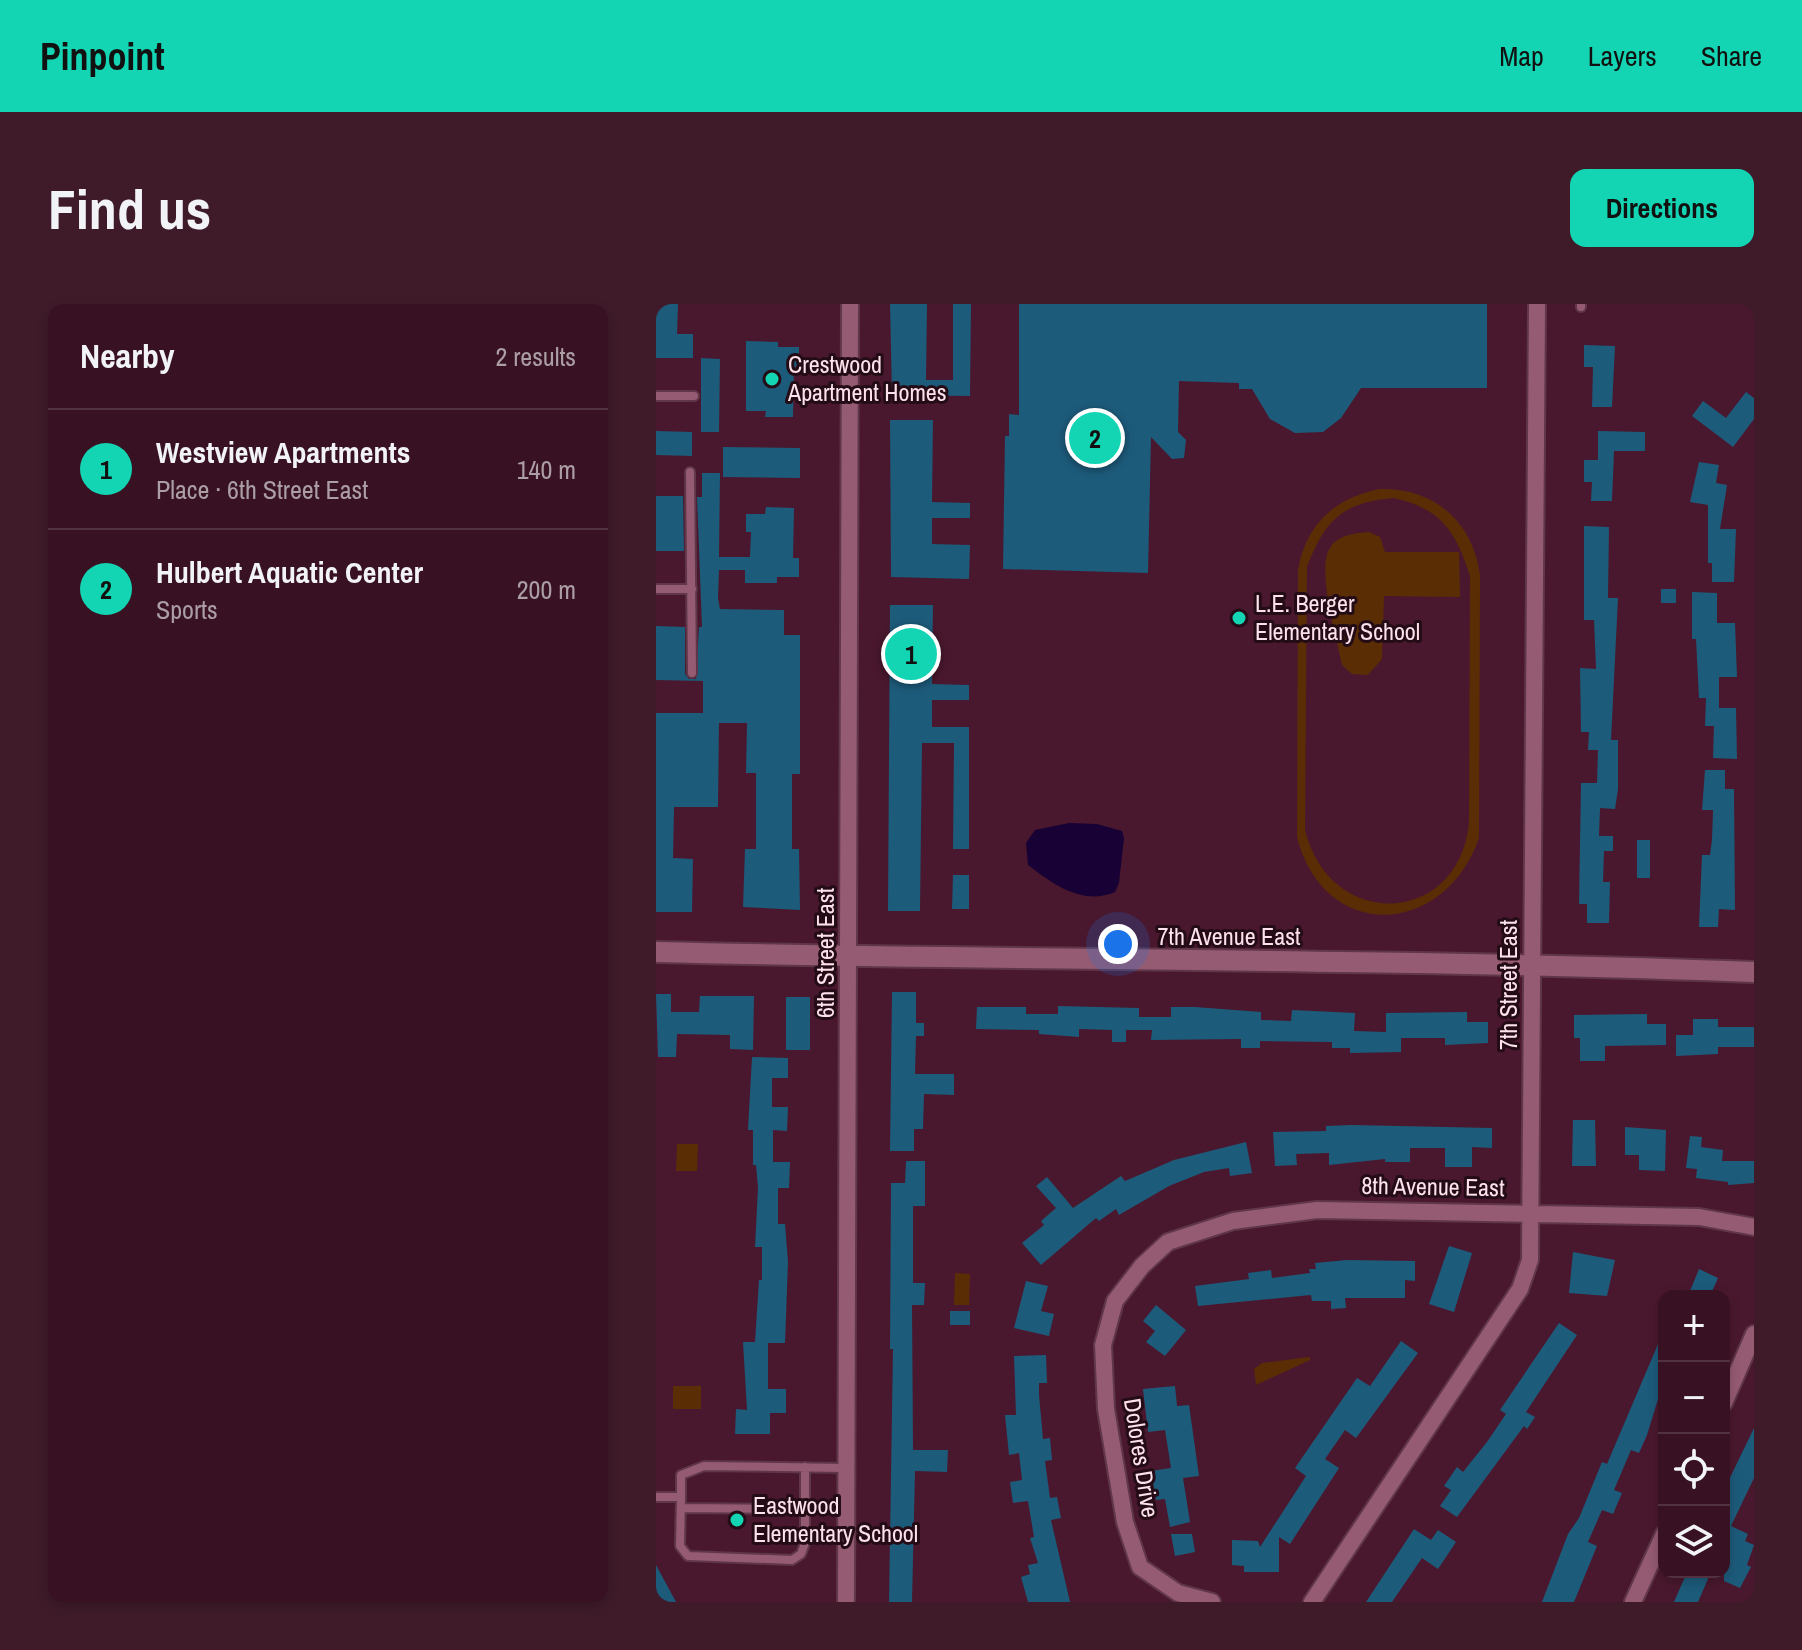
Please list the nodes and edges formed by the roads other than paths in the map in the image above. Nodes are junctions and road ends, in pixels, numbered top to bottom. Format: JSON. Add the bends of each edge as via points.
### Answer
{"nodes":[{"id":1,"x":850,"y":304,"type":"edge"},
{"id":2,"x":1537,"y":304,"type":"edge"},
{"id":3,"x":656,"y":396,"type":"edge"},
{"id":4,"x":694,"y":396,"type":"dead end"},
{"id":5,"x":690,"y":472,"type":"dead end"},
{"id":6,"x":656,"y":589,"type":"edge"},
{"id":7,"x":692,"y":589,"type":"junction"},
{"id":8,"x":692,"y":673,"type":"dead end"},
{"id":9,"x":656,"y":952,"type":"edge"},
{"id":10,"x":850,"y":957,"type":"junction"},
{"id":11,"x":1534,"y":964,"type":"junction"},
{"id":12,"x":1754,"y":972,"type":"edge"},
{"id":13,"x":1532,"y":1212,"type":"junction"},
{"id":14,"x":1754,"y":1227,"type":"edge"},
{"id":15,"x":1131,"y":1281,"type":"joint"},
{"id":16,"x":1754,"y":1334,"type":"edge"},
{"id":17,"x":1730,"y":1389,"type":"edge"},
{"id":18,"x":805,"y":1467,"type":"junction"},
{"id":19,"x":845,"y":1468,"type":"junction"},
{"id":20,"x":656,"y":1497,"type":"edge"},
{"id":21,"x":681,"y":1497,"type":"junction"},
{"id":22,"x":681,"y":1508,"type":"junction"},
{"id":23,"x":805,"y":1509,"type":"junction"},
{"id":24,"x":1658,"y":1547,"type":"edge"},
{"id":25,"x":846,"y":1602,"type":"edge"},
{"id":26,"x":1212,"y":1602,"type":"edge"},
{"id":27,"x":1312,"y":1602,"type":"edge"},
{"id":28,"x":1633,"y":1602,"type":"edge"}],
"edges":[{"from":1,"to":10,"type":"street","name":"6th Street East"},
{"from":2,"to":11,"type":"street","name":"7th Street East"},
{"from":3,"to":4,"type":"lane"},
{"from":5,"to":7,"type":"lane"},
{"from":6,"to":7,"type":"lane"},
{"from":7,"to":8,"type":"lane"},
{"from":9,"to":10,"type":"street","name":"7th Avenue East"},
{"from":10,"to":11,"type":"street","name":"7th Avenue East"},
{"from":10,"to":19,"type":"street","name":"6th Street East"},
{"from":11,"to":12,"type":"street","name":"7th Avenue East"},
{"from":11,"to":13,"type":"street","name":"7th Street East"},
{"from":13,"to":14,"type":"street","name":"8th Avenue East","via":[[1699,1217]]},
{"from":13,"to":15,"type":"street","name":"8th Avenue East","via":[[1317,1210],[1233,1221],[1168,1242]]},
{"from":13,"to":27,"type":"street","name":"7th Street East","via":[[1530,1260],[1520,1289]]},
{"from":15,"to":26,"type":"street","name":"Dolores Drive","via":[[1115,1301],[1103,1345],[1106,1409],[1125,1522],[1140,1567],[1178,1593]]},
{"from":16,"to":17,"type":"street"},
{"from":18,"to":19,"type":"lane"},
{"from":18,"to":21,"type":"lane","via":[[691,1469],[681,1475]]},
{"from":18,"to":23,"type":"lane"},
{"from":19,"to":25,"type":"street","name":"6th Street East"},
{"from":20,"to":21,"type":"lane"},
{"from":21,"to":22,"type":"lane"},
{"from":22,"to":23,"type":"lane"},
{"from":22,"to":23,"type":"lane","via":[[680,1546],[688,1556],[731,1560],[792,1560],[801,1554]]},
{"from":24,"to":28,"type":"street"}]}
